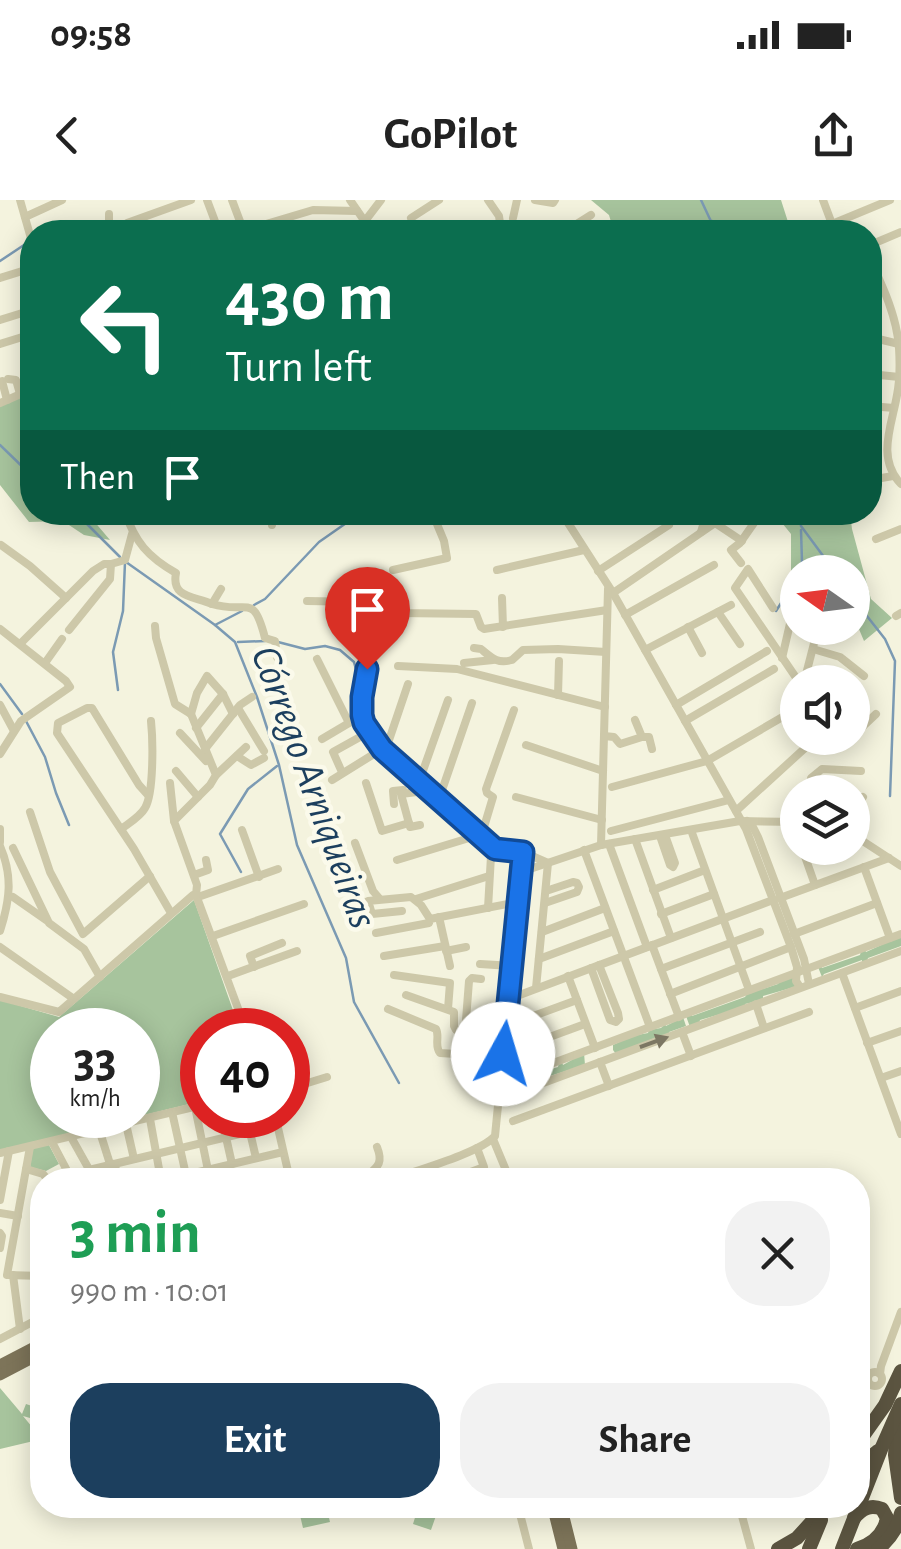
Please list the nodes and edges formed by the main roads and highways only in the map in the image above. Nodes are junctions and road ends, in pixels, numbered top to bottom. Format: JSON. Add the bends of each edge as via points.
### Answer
{"nodes":[{"id":1,"x":30,"y":1349,"type":"edge"},
{"id":2,"x":30,"y":1360,"type":"edge"},
{"id":3,"x":0,"y":1365,"type":"edge"},
{"id":4,"x":900,"y":1375,"type":"edge"},
{"id":5,"x":0,"y":1376,"type":"edge"},
{"id":6,"x":884,"y":1385,"type":"edge"},
{"id":7,"x":870,"y":1416,"type":"edge"},
{"id":8,"x":882,"y":1447,"type":"junction"},
{"id":9,"x":870,"y":1456,"type":"edge"},
{"id":10,"x":870,"y":1477,"type":"edge"},
{"id":11,"x":901,"y":1498,"type":"edge"},
{"id":12,"x":870,"y":1507,"type":"edge"},
{"id":13,"x":901,"y":1513,"type":"edge"},
{"id":14,"x":555,"y":1518,"type":"edge"},
{"id":15,"x":564,"y":1518,"type":"edge"},
{"id":16,"x":815,"y":1518,"type":"edge"},
{"id":17,"x":822,"y":1518,"type":"edge"},
{"id":18,"x":854,"y":1519,"type":"edge"},
{"id":19,"x":563,"y":1549,"type":"edge"},
{"id":20,"x":572,"y":1549,"type":"edge"},
{"id":21,"x":778,"y":1549,"type":"edge"},
{"id":22,"x":809,"y":1549,"type":"edge"},
{"id":23,"x":842,"y":1549,"type":"edge"},
{"id":24,"x":858,"y":1549,"type":"edge"},
{"id":25,"x":878,"y":1549,"type":"edge"}],
"edges":[{"from":1,"to":3,"type":"main road"},
{"from":2,"to":5,"type":"main road"},
{"from":4,"to":6,"type":"highway"},
{"from":6,"to":7,"type":"highway"},
{"from":6,"to":8,"type":"highway"},
{"from":6,"to":11,"type":"highway"},
{"from":8,"to":9,"type":"highway"},
{"from":8,"to":10,"type":"highway"},
{"from":12,"to":24,"type":"highway","via":[[887,1518],[877,1538]]},
{"from":13,"to":25,"type":"highway","via":[[891,1538]]},
{"from":14,"to":19,"type":"main road"},
{"from":15,"to":20,"type":"main road"},
{"from":16,"to":21,"type":"highway"},
{"from":17,"to":22,"type":"highway"},
{"from":18,"to":23,"type":"highway"}]}
